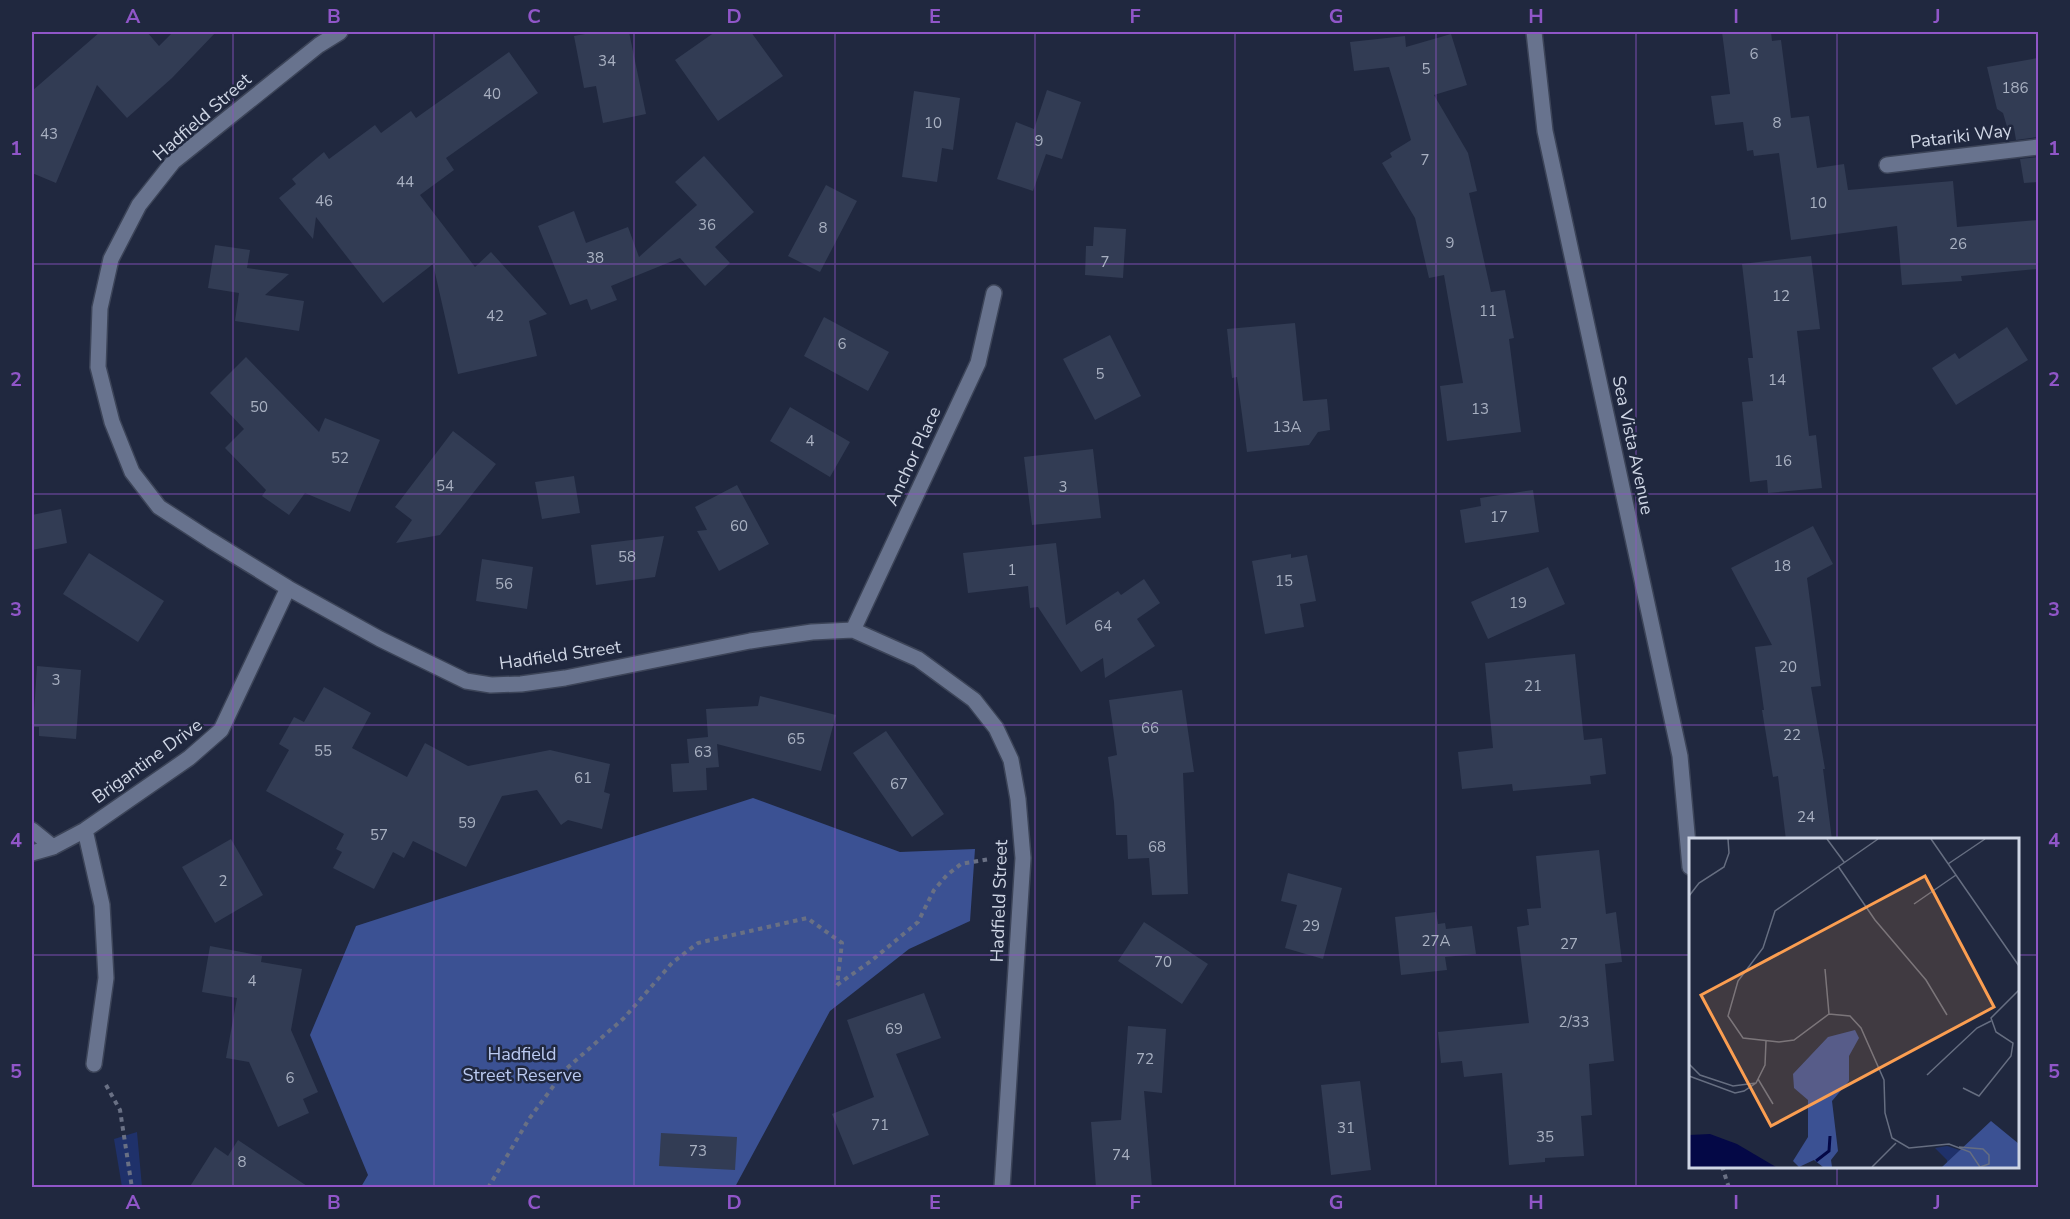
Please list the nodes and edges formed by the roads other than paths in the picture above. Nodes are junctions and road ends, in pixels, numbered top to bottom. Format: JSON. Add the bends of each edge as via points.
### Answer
{"nodes":[{"id":1,"x":340,"y":32,"type":"edge"},
{"id":2,"x":1534,"y":32,"type":"edge"},
{"id":3,"x":2038,"y":147,"type":"edge"},
{"id":4,"x":1887,"y":165,"type":"dead end"},
{"id":5,"x":994,"y":293,"type":"dead end"},
{"id":6,"x":288,"y":588,"type":"junction"},
{"id":7,"x":853,"y":630,"type":"junction"},
{"id":8,"x":32,"y":830,"type":"edge"},
{"id":9,"x":85,"y":830,"type":"junction"},
{"id":10,"x":53,"y":847,"type":"junction"},
{"id":11,"x":32,"y":853,"type":"edge"},
{"id":12,"x":1689,"y":856,"type":"edge"},
{"id":13,"x":94,"y":1064,"type":"road end"},
{"id":14,"x":1002,"y":1188,"type":"edge"}],
"edges":[{"from":1,"to":6,"type":"street","name":"Hadfield Street","via":[[174,162],[139,205],[111,259],[100,308],[98,367],[112,422],[132,472],[159,507]]},
{"from":2,"to":12,"type":"street","name":"Sea Vista Avenue","via":[[1545,130],[1680,756]]},
{"from":3,"to":4,"type":"street","name":"Patariki Way"},
{"from":5,"to":7,"type":"street","name":"Anchor Place","via":[[978,363]]},
{"from":6,"to":7,"type":"street","name":"Hadfield Street","via":[[429,664],[466,681],[491,685],[565,678],[750,641]]},
{"from":6,"to":9,"type":"street","name":"Brigantine Drive","via":[[221,730],[189,758]]},
{"from":7,"to":14,"type":"street","name":"Hadfield Street","via":[[918,659],[974,700],[996,728],[1011,760],[1023,858]]},
{"from":8,"to":10,"type":"street"},
{"from":9,"to":10,"type":"street","name":"Brigantine Drive"},
{"from":9,"to":13,"type":"street","via":[[102,905],[106,978]]},
{"from":10,"to":11,"type":"street","name":"Brigantine Drive"}]}
